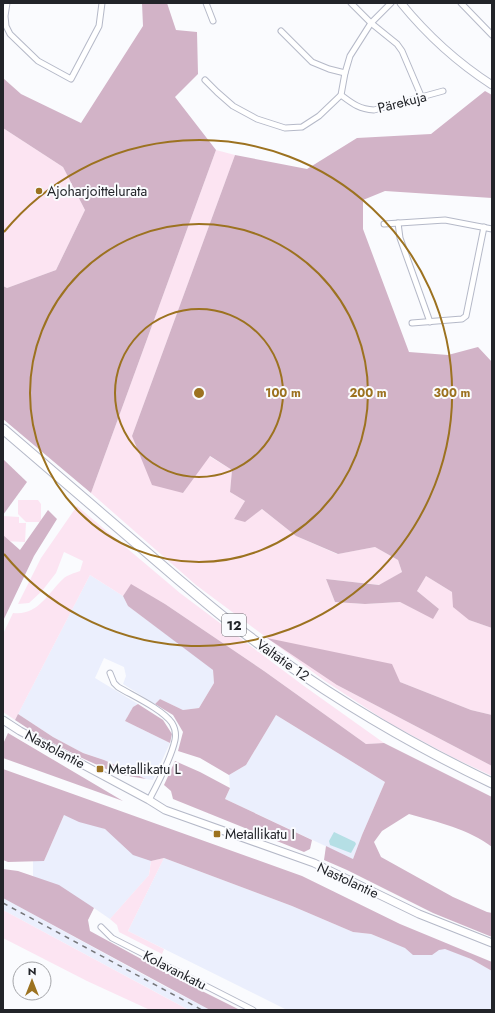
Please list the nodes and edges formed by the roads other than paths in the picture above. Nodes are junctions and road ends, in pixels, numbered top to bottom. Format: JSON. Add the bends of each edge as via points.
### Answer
{"nodes":[{"id":1,"x":6,"y":3,"type":"edge"},
{"id":2,"x":102,"y":3,"type":"edge"},
{"id":3,"x":206,"y":3,"type":"edge"},
{"id":4,"x":351,"y":3,"type":"edge"},
{"id":5,"x":391,"y":3,"type":"edge"},
{"id":6,"x":401,"y":3,"type":"edge"},
{"id":7,"x":461,"y":3,"type":"edge"},
{"id":8,"x":213,"y":21,"type":"dead end"},
{"id":9,"x":371,"y":23,"type":"junction"},
{"id":10,"x":281,"y":31,"type":"dead end"},
{"id":11,"x":492,"y":35,"type":"edge"},
{"id":12,"x":344,"y":73,"type":"junction"},
{"id":13,"x":205,"y":80,"type":"dead end"},
{"id":14,"x":492,"y":85,"type":"edge"},
{"id":15,"x":444,"y":91,"type":"dead end"},
{"id":16,"x":341,"y":95,"type":"junction"},
{"id":17,"x":422,"y":98,"type":"junction"},
{"id":18,"x":398,"y":223,"type":"junction"},
{"id":19,"x":384,"y":224,"type":"dead end"},
{"id":20,"x":484,"y":227,"type":"junction"},
{"id":21,"x":492,"y":229,"type":"edge"},
{"id":22,"x":430,"y":322,"type":"junction"},
{"id":23,"x":412,"y":323,"type":"dead end"},
{"id":24,"x":3,"y":430,"type":"edge"},
{"id":25,"x":110,"y":673,"type":"dead end"},
{"id":26,"x":3,"y":720,"type":"edge"},
{"id":27,"x":492,"y":783,"type":"edge"},
{"id":28,"x":149,"y":800,"type":"junction"},
{"id":29,"x":101,"y":927,"type":"dead end"},
{"id":30,"x":492,"y":943,"type":"edge"},
{"id":31,"x":253,"y":1010,"type":"edge"}],
"edges":[{"from":1,"to":2,"type":"street","via":[[6,26],[10,34],[38,61],[71,79],[99,26]]},
{"from":3,"to":8,"type":"street"},
{"from":4,"to":9,"type":"street"},
{"from":5,"to":9,"type":"street"},
{"from":6,"to":14,"type":"main road","via":[[454,57]]},
{"from":7,"to":11,"type":"street"},
{"from":9,"to":12,"type":"street","via":[[350,56]]},
{"from":9,"to":17,"type":"street","via":[[402,51]]},
{"from":10,"to":12,"type":"street","via":[[312,62]]},
{"from":12,"to":16,"type":"street"},
{"from":13,"to":16,"type":"street","via":[[233,106],[257,119],[285,128],[302,127],[319,116]]},
{"from":15,"to":17,"type":"street","name":"Pärekuja"},
{"from":16,"to":17,"type":"street","name":"Pärekuja","via":[[355,106],[374,110]]},
{"from":18,"to":19,"type":"street"},
{"from":18,"to":20,"type":"street","via":[[445,220]]},
{"from":18,"to":22,"type":"street","via":[[400,238]]},
{"from":20,"to":21,"type":"street"},
{"from":20,"to":22,"type":"street","via":[[466,316],[462,319]]},
{"from":22,"to":23,"type":"street"},
{"from":24,"to":27,"type":"highway","name":"Valtatie 12","number":"12","via":[[230,622],[274,654],[368,716]]},
{"from":25,"to":28,"type":"street","via":[[118,687],[162,713],[172,723],[175,732],[171,753]]},
{"from":26,"to":28,"type":"main road","name":"Nastolantie"},
{"from":28,"to":30,"type":"main road","name":"Nastolantie","via":[[164,810],[314,863],[418,914]]},
{"from":29,"to":31,"type":"street","name":"Kolavankatu","via":[[112,938]]}]}
